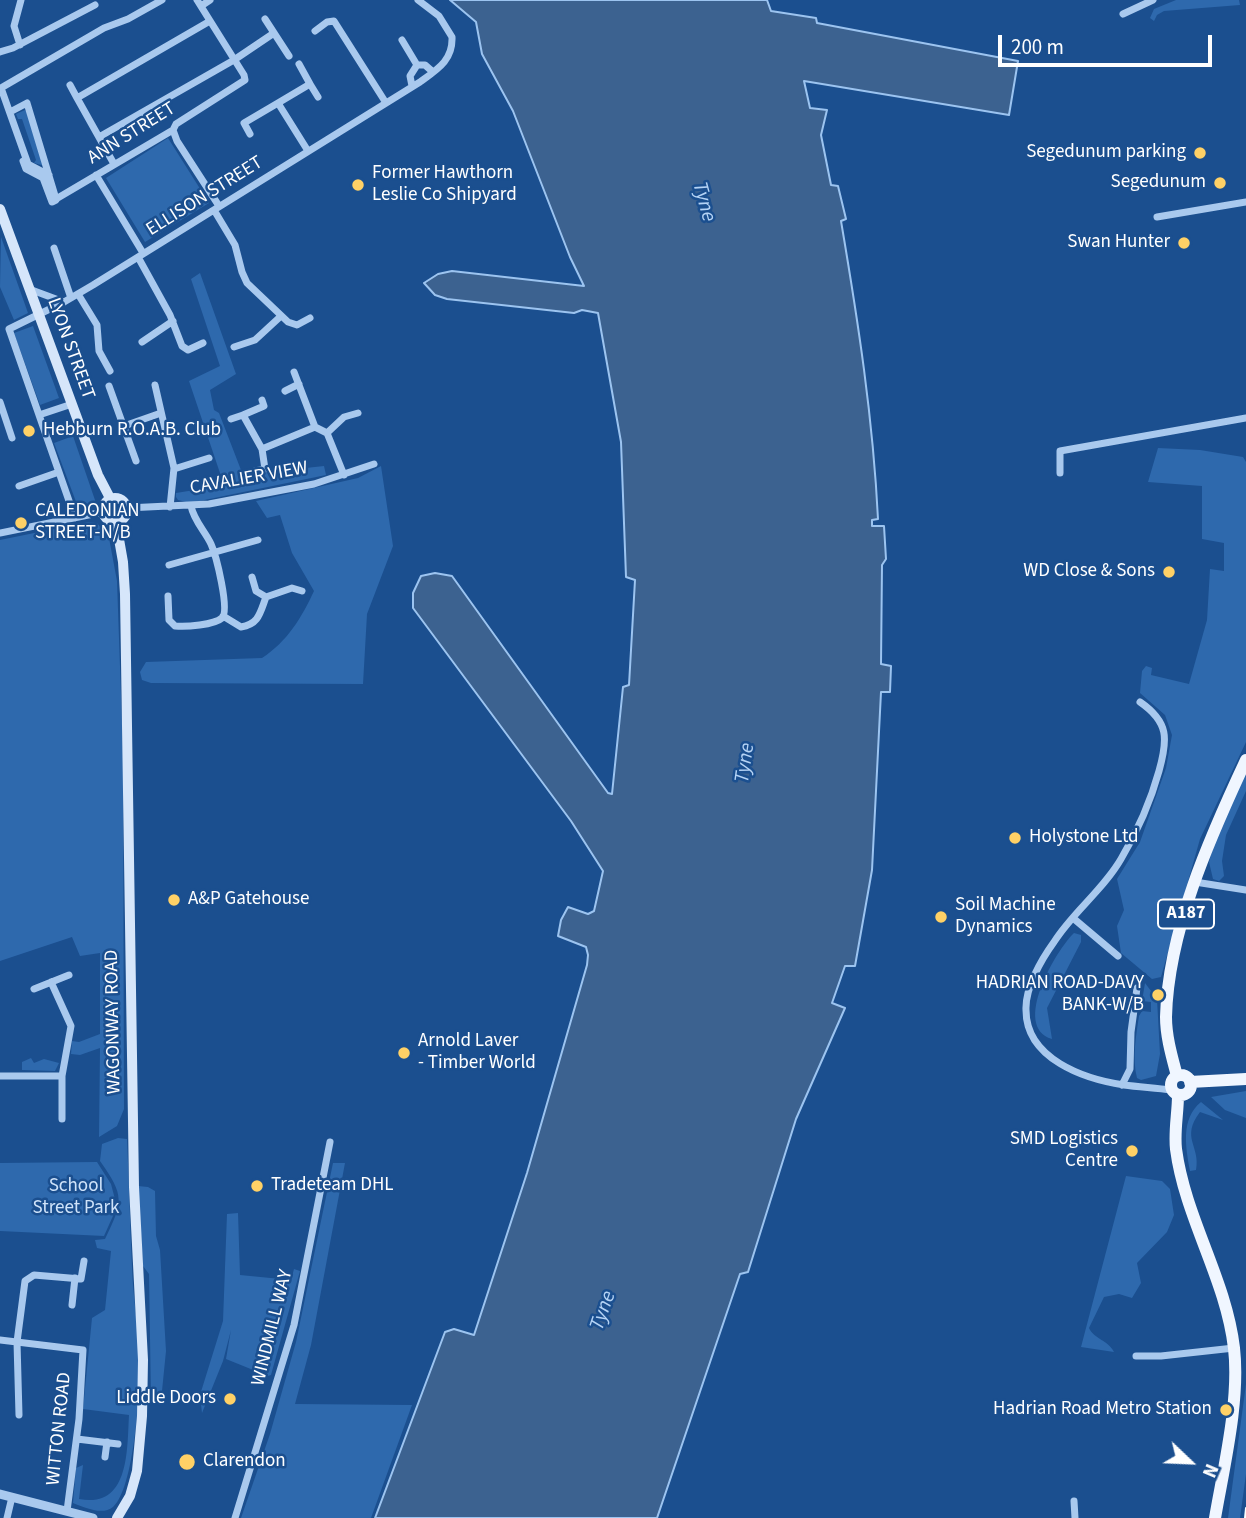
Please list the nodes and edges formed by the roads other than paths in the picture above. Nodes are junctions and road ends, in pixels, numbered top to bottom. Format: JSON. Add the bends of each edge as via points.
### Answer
{"nodes":[{"id":1,"x":21,"y":0,"type":"edge"},
{"id":2,"x":162,"y":0,"type":"edge"},
{"id":3,"x":210,"y":0,"type":"edge"},
{"id":4,"x":418,"y":0,"type":"edge"},
{"id":5,"x":1153,"y":0,"type":"edge"},
{"id":6,"x":199,"y":3,"type":"edge"},
{"id":7,"x":95,"y":5,"type":"dead end"},
{"id":8,"x":1123,"y":14,"type":"dead end"},
{"id":9,"x":265,"y":19,"type":"dead end"},
{"id":10,"x":210,"y":21,"type":"junction"},
{"id":11,"x":315,"y":31,"type":"dead end"},
{"id":12,"x":274,"y":33,"type":"junction"},
{"id":13,"x":402,"y":40,"type":"dead end"},
{"id":14,"x":20,"y":45,"type":"junction"},
{"id":15,"x":0,"y":52,"type":"edge"},
{"id":16,"x":289,"y":56,"type":"dead end"},
{"id":17,"x":234,"y":60,"type":"junction"},
{"id":18,"x":299,"y":64,"type":"dead end"},
{"id":19,"x":417,"y":65,"type":"junction"},
{"id":20,"x":433,"y":72,"type":"junction"},
{"id":21,"x":310,"y":84,"type":"junction"},
{"id":22,"x":70,"y":85,"type":"dead end"},
{"id":23,"x":412,"y":86,"type":"junction"},
{"id":24,"x":318,"y":97,"type":"dead end"},
{"id":25,"x":77,"y":98,"type":"junction"},
{"id":26,"x":278,"y":103,"type":"junction"},
{"id":27,"x":386,"y":103,"type":"junction"},
{"id":28,"x":10,"y":112,"type":"junction"},
{"id":29,"x":173,"y":130,"type":"junction"},
{"id":30,"x":250,"y":134,"type":"dead end"},
{"id":31,"x":99,"y":137,"type":"junction"},
{"id":32,"x":308,"y":151,"type":"junction"},
{"id":33,"x":114,"y":164,"type":"junction"},
{"id":34,"x":49,"y":175,"type":"junction"},
{"id":35,"x":96,"y":175,"type":"junction"},
{"id":36,"x":56,"y":199,"type":"junction"},
{"id":37,"x":1246,"y":202,"type":"edge"},
{"id":38,"x":217,"y":208,"type":"junction"},
{"id":39,"x":0,"y":209,"type":"edge"},
{"id":40,"x":1157,"y":217,"type":"dead end"},
{"id":41,"x":3,"y":228,"type":"edge"},
{"id":42,"x":54,"y":248,"type":"dead end"},
{"id":43,"x":141,"y":255,"type":"junction"},
{"id":44,"x":29,"y":289,"type":"junction"},
{"id":45,"x":66,"y":290,"type":"junction"},
{"id":46,"x":78,"y":294,"type":"junction"},
{"id":47,"x":50,"y":296,"type":"junction"},
{"id":48,"x":67,"y":300,"type":"junction"},
{"id":49,"x":39,"y":315,"type":"junction"},
{"id":50,"x":281,"y":316,"type":"junction"},
{"id":51,"x":310,"y":318,"type":"dead end"},
{"id":52,"x":173,"y":321,"type":"junction"},
{"id":53,"x":142,"y":342,"type":"dead end"},
{"id":54,"x":202,"y":343,"type":"dead end"},
{"id":55,"x":234,"y":347,"type":"dead end"},
{"id":56,"x":110,"y":371,"type":"dead end"},
{"id":57,"x":294,"y":372,"type":"dead end"},
{"id":58,"x":299,"y":384,"type":"junction"},
{"id":59,"x":155,"y":385,"type":"dead end"},
{"id":60,"x":109,"y":386,"type":"dead end"},
{"id":61,"x":285,"y":391,"type":"dead end"},
{"id":62,"x":262,"y":400,"type":"dead end"},
{"id":63,"x":0,"y":402,"type":"edge"},
{"id":64,"x":72,"y":404,"type":"junction"},
{"id":65,"x":162,"y":413,"type":"junction"},
{"id":66,"x":358,"y":413,"type":"dead end"},
{"id":67,"x":39,"y":415,"type":"junction"},
{"id":68,"x":243,"y":415,"type":"junction"},
{"id":69,"x":1246,"y":418,"type":"edge"},
{"id":70,"x":231,"y":419,"type":"dead end"},
{"id":71,"x":124,"y":426,"type":"junction"},
{"id":72,"x":4,"y":427,"type":"edge"},
{"id":73,"x":315,"y":427,"type":"junction"},
{"id":74,"x":327,"y":433,"type":"junction"},
{"id":75,"x":12,"y":438,"type":"dead end"},
{"id":76,"x":262,"y":449,"type":"junction"},
{"id":77,"x":209,"y":458,"type":"dead end"},
{"id":78,"x":136,"y":461,"type":"dead end"},
{"id":79,"x":374,"y":464,"type":"dead end"},
{"id":80,"x":174,"y":469,"type":"junction"},
{"id":81,"x":255,"y":471,"type":"dead end"},
{"id":82,"x":59,"y":472,"type":"junction"},
{"id":83,"x":1060,"y":473,"type":"dead end"},
{"id":84,"x":344,"y":475,"type":"junction"},
{"id":85,"x":19,"y":486,"type":"dead end"},
{"id":86,"x":110,"y":498,"type":"junction"},
{"id":87,"x":170,"y":506,"type":"junction"},
{"id":88,"x":191,"y":506,"type":"junction"},
{"id":89,"x":127,"y":508,"type":"junction"},
{"id":90,"x":103,"y":512,"type":"junction"},
{"id":91,"x":75,"y":518,"type":"junction"},
{"id":92,"x":116,"y":522,"type":"junction"},
{"id":93,"x":0,"y":533,"type":"edge"},
{"id":94,"x":258,"y":540,"type":"dead end"},
{"id":95,"x":214,"y":552,"type":"junction"},
{"id":96,"x":169,"y":565,"type":"dead end"},
{"id":97,"x":252,"y":577,"type":"dead end"},
{"id":98,"x":302,"y":591,"type":"dead end"},
{"id":99,"x":168,"y":596,"type":"dead end"},
{"id":100,"x":266,"y":597,"type":"junction"},
{"id":101,"x":223,"y":616,"type":"junction"},
{"id":102,"x":1140,"y":702,"type":"dead end"},
{"id":103,"x":1246,"y":760,"type":"edge"},
{"id":104,"x":1195,"y":882,"type":"junction"},
{"id":105,"x":1246,"y":890,"type":"edge"},
{"id":106,"x":1073,"y":918,"type":"junction"},
{"id":107,"x":1118,"y":956,"type":"dead end"},
{"id":108,"x":69,"y":975,"type":"dead end"},
{"id":109,"x":51,"y":982,"type":"junction"},
{"id":110,"x":1137,"y":988,"type":"dead end"},
{"id":111,"x":34,"y":989,"type":"dead end"},
{"id":112,"x":1135,"y":1005,"type":"junction"},
{"id":113,"x":1144,"y":1006,"type":"dead end"},
{"id":114,"x":0,"y":1076,"type":"edge"},
{"id":115,"x":62,"y":1076,"type":"junction"},
{"id":116,"x":1178,"y":1076,"type":"junction"},
{"id":117,"x":1246,"y":1079,"type":"edge"},
{"id":118,"x":1190,"y":1082,"type":"junction"},
{"id":119,"x":1122,"y":1085,"type":"junction"},
{"id":120,"x":1175,"y":1093,"type":"junction"},
{"id":121,"x":62,"y":1119,"type":"dead end"},
{"id":122,"x":330,"y":1142,"type":"dead end"},
{"id":123,"x":84,"y":1261,"type":"dead end"},
{"id":124,"x":78,"y":1278,"type":"junction"},
{"id":125,"x":72,"y":1306,"type":"dead end"},
{"id":126,"x":0,"y":1340,"type":"edge"},
{"id":127,"x":17,"y":1342,"type":"junction"},
{"id":128,"x":1234,"y":1348,"type":"junction"},
{"id":129,"x":1136,"y":1356,"type":"dead end"},
{"id":130,"x":19,"y":1415,"type":"dead end"},
{"id":131,"x":77,"y":1439,"type":"junction"},
{"id":132,"x":107,"y":1442,"type":"junction"},
{"id":133,"x":118,"y":1444,"type":"dead end"},
{"id":134,"x":105,"y":1457,"type":"dead end"},
{"id":135,"x":0,"y":1494,"type":"edge"},
{"id":136,"x":12,"y":1497,"type":"junction"},
{"id":137,"x":1074,"y":1501,"type":"dead end"},
{"id":138,"x":67,"y":1511,"type":"junction"},
{"id":139,"x":7,"y":1518,"type":"edge"},
{"id":140,"x":93,"y":1518,"type":"edge"},
{"id":141,"x":117,"y":1518,"type":"edge"},
{"id":142,"x":235,"y":1518,"type":"edge"},
{"id":143,"x":1075,"y":1518,"type":"edge"},
{"id":144,"x":1215,"y":1518,"type":"edge"}],
"edges":[{"from":1,"to":14,"type":"street","via":[[14,26]]},
{"from":2,"to":28,"type":"street","via":[[104,27],[1,88]]},
{"from":3,"to":6,"type":"street"},
{"from":4,"to":20,"type":"street","via":[[439,16],[452,37],[450,55]]},
{"from":5,"to":8,"type":"street"},
{"from":6,"to":10,"type":"street"},
{"from":7,"to":14,"type":"street"},
{"from":9,"to":12,"type":"street"},
{"from":10,"to":17,"type":"street"},
{"from":10,"to":25,"type":"street"},
{"from":11,"to":27,"type":"street","via":[[334,22]]},
{"from":12,"to":16,"type":"street"},
{"from":12,"to":17,"type":"street"},
{"from":13,"to":19,"type":"street"},
{"from":14,"to":15,"type":"street"},
{"from":17,"to":29,"type":"street","name":"ANN STREET","via":[[244,80]]},
{"from":17,"to":31,"type":"street"},
{"from":18,"to":21,"type":"street"},
{"from":19,"to":20,"type":"street"},
{"from":19,"to":23,"type":"street","via":[[410,76]]},
{"from":20,"to":23,"type":"street","name":"ELLISON STREET"},
{"from":21,"to":24,"type":"street"},
{"from":21,"to":26,"type":"street"},
{"from":22,"to":25,"type":"street"},
{"from":23,"to":27,"type":"street","name":"ELLISON STREET"},
{"from":25,"to":31,"type":"street"},
{"from":26,"to":30,"type":"street","via":[[244,123]]},
{"from":26,"to":32,"type":"street"},
{"from":27,"to":32,"type":"street","name":"ELLISON STREET"},
{"from":28,"to":34,"type":"street","via":[[28,164]]},
{"from":28,"to":34,"type":"street","via":[[27,103]]},
{"from":28,"to":36,"type":"street","via":[[26,169],[43,178],[52,202]]},
{"from":29,"to":33,"type":"street","name":"ANN STREET"},
{"from":29,"to":38,"type":"street"},
{"from":31,"to":33,"type":"street"},
{"from":32,"to":38,"type":"street","name":"ELLISON STREET"},
{"from":33,"to":35,"type":"street","name":"ANN STREET"},
{"from":34,"to":36,"type":"street"},
{"from":35,"to":36,"type":"street","name":"ANN STREET"},
{"from":35,"to":43,"type":"street"},
{"from":37,"to":40,"type":"street"},
{"from":38,"to":43,"type":"street","name":"ELLISON STREET"},
{"from":38,"to":50,"type":"street","via":[[247,283]]},
{"from":39,"to":41,"type":"main road","name":"LYON STREET"},
{"from":41,"to":44,"type":"main road","name":"LYON STREET"},
{"from":42,"to":45,"type":"street"},
{"from":43,"to":46,"type":"street","name":"ELLISON STREET"},
{"from":43,"to":52,"type":"street"},
{"from":44,"to":47,"type":"street"},
{"from":44,"to":49,"type":"main road","name":"LYON STREET"},
{"from":45,"to":47,"type":"street"},
{"from":45,"to":48,"type":"street"},
{"from":46,"to":48,"type":"street","name":"ELLISON STREET"},
{"from":46,"to":56,"type":"street","via":[[97,325],[99,351]]},
{"from":47,"to":48,"type":"street"},
{"from":48,"to":49,"type":"street","name":"ELLISON STREET"},
{"from":49,"to":64,"type":"main road","name":"LYON STREET"},
{"from":49,"to":67,"type":"street","name":"ELLISON STREET","via":[[9,329]]},
{"from":50,"to":51,"type":"street","via":[[297,325]]},
{"from":50,"to":55,"type":"street","via":[[255,340]]},
{"from":52,"to":53,"type":"street"},
{"from":52,"to":54,"type":"street","via":[[185,349]]},
{"from":57,"to":58,"type":"street"},
{"from":58,"to":61,"type":"street"},
{"from":58,"to":73,"type":"street"},
{"from":59,"to":65,"type":"street"},
{"from":60,"to":71,"type":"street"},
{"from":62,"to":68,"type":"street","via":[[264,406]]},
{"from":63,"to":72,"type":"street"},
{"from":64,"to":67,"type":"street"},
{"from":64,"to":86,"type":"main road","name":"LYON STREET"},
{"from":65,"to":71,"type":"street"},
{"from":65,"to":80,"type":"street"},
{"from":66,"to":74,"type":"street","via":[[344,417]]},
{"from":67,"to":82,"type":"street"},
{"from":68,"to":70,"type":"street"},
{"from":68,"to":76,"type":"street"},
{"from":69,"to":83,"type":"street","via":[[1060,451]]},
{"from":71,"to":78,"type":"street"},
{"from":72,"to":75,"type":"street"},
{"from":73,"to":74,"type":"street"},
{"from":73,"to":76,"type":"street"},
{"from":74,"to":84,"type":"street"},
{"from":76,"to":81,"type":"street","via":[[265,469]]},
{"from":77,"to":80,"type":"street"},
{"from":79,"to":84,"type":"street","name":"CAVALIER VIEW"},
{"from":80,"to":87,"type":"street"},
{"from":82,"to":85,"type":"street"},
{"from":82,"to":91,"type":"street"},
{"from":84,"to":88,"type":"street","name":"CAVALIER VIEW"},
{"from":86,"to":89,"type":"main road","via":[[121,499]]},
{"from":86,"to":90,"type":"main road","via":[[103,504]]},
{"from":87,"to":88,"type":"street","name":"CAVALIER VIEW"},
{"from":87,"to":89,"type":"street","name":"CAVALIER VIEW"},
{"from":88,"to":95,"type":"street"},
{"from":89,"to":92,"type":"main road","via":[[125,517]]},
{"from":90,"to":91,"type":"street"},
{"from":90,"to":92,"type":"main road"},
{"from":91,"to":93,"type":"street"},
{"from":92,"to":141,"type":"main road","name":"WAGONWAY ROAD","via":[[125,594],[133,1175],[144,1360],[137,1471]]},
{"from":94,"to":95,"type":"street"},
{"from":95,"to":96,"type":"street"},
{"from":95,"to":101,"type":"street","via":[[225,604]]},
{"from":97,"to":100,"type":"street","via":[[256,591]]},
{"from":98,"to":100,"type":"street","via":[[292,588]]},
{"from":99,"to":101,"type":"street","via":[[169,620],[175,626],[199,626]]},
{"from":100,"to":101,"type":"street","via":[[252,624],[241,626]]},
{"from":102,"to":106,"type":"street","via":[[1152,710],[1165,731],[1156,782],[1121,859]]},
{"from":103,"to":104,"type":"main road","number":"A187"},
{"from":104,"to":105,"type":"street"},
{"from":104,"to":116,"type":"main road","number":"A187","via":[[1179,937],[1166,1019]]},
{"from":106,"to":107,"type":"street"},
{"from":106,"to":119,"type":"street","via":[[1039,966],[1025,1012],[1043,1052],[1067,1068]]},
{"from":108,"to":109,"type":"street"},
{"from":109,"to":111,"type":"street"},
{"from":109,"to":115,"type":"street","via":[[71,1026]]},
{"from":110,"to":112,"type":"street"},
{"from":112,"to":113,"type":"street"},
{"from":112,"to":119,"type":"street","via":[[1130,1069]]},
{"from":114,"to":115,"type":"street"},
{"from":115,"to":121,"type":"street"},
{"from":116,"to":118,"type":"main road"},
{"from":116,"to":120,"type":"main road","via":[[1171,1083]]},
{"from":117,"to":118,"type":"main road"},
{"from":118,"to":120,"type":"main road","via":[[1187,1093]]},
{"from":119,"to":120,"type":"street"},
{"from":120,"to":128,"type":"main road","via":[[1179,1162],[1193,1217],[1224,1299]]},
{"from":122,"to":142,"type":"street","name":"WINDMILL WAY","via":[[294,1325]]},
{"from":123,"to":124,"type":"street"},
{"from":124,"to":125,"type":"street"},
{"from":124,"to":127,"type":"street","via":[[34,1275],[25,1281]]},
{"from":126,"to":127,"type":"street"},
{"from":127,"to":130,"type":"street"},
{"from":127,"to":131,"type":"street","name":"WITTON ROAD","via":[[83,1350]]},
{"from":128,"to":129,"type":"street"},
{"from":128,"to":144,"type":"main road","via":[[1234,1401]]},
{"from":131,"to":132,"type":"street"},
{"from":131,"to":138,"type":"street","name":"WITTON ROAD"},
{"from":132,"to":133,"type":"street"},
{"from":132,"to":134,"type":"street"},
{"from":135,"to":136,"type":"street"},
{"from":136,"to":138,"type":"street"},
{"from":136,"to":139,"type":"street"},
{"from":137,"to":143,"type":"street"},
{"from":138,"to":140,"type":"street"}]}
